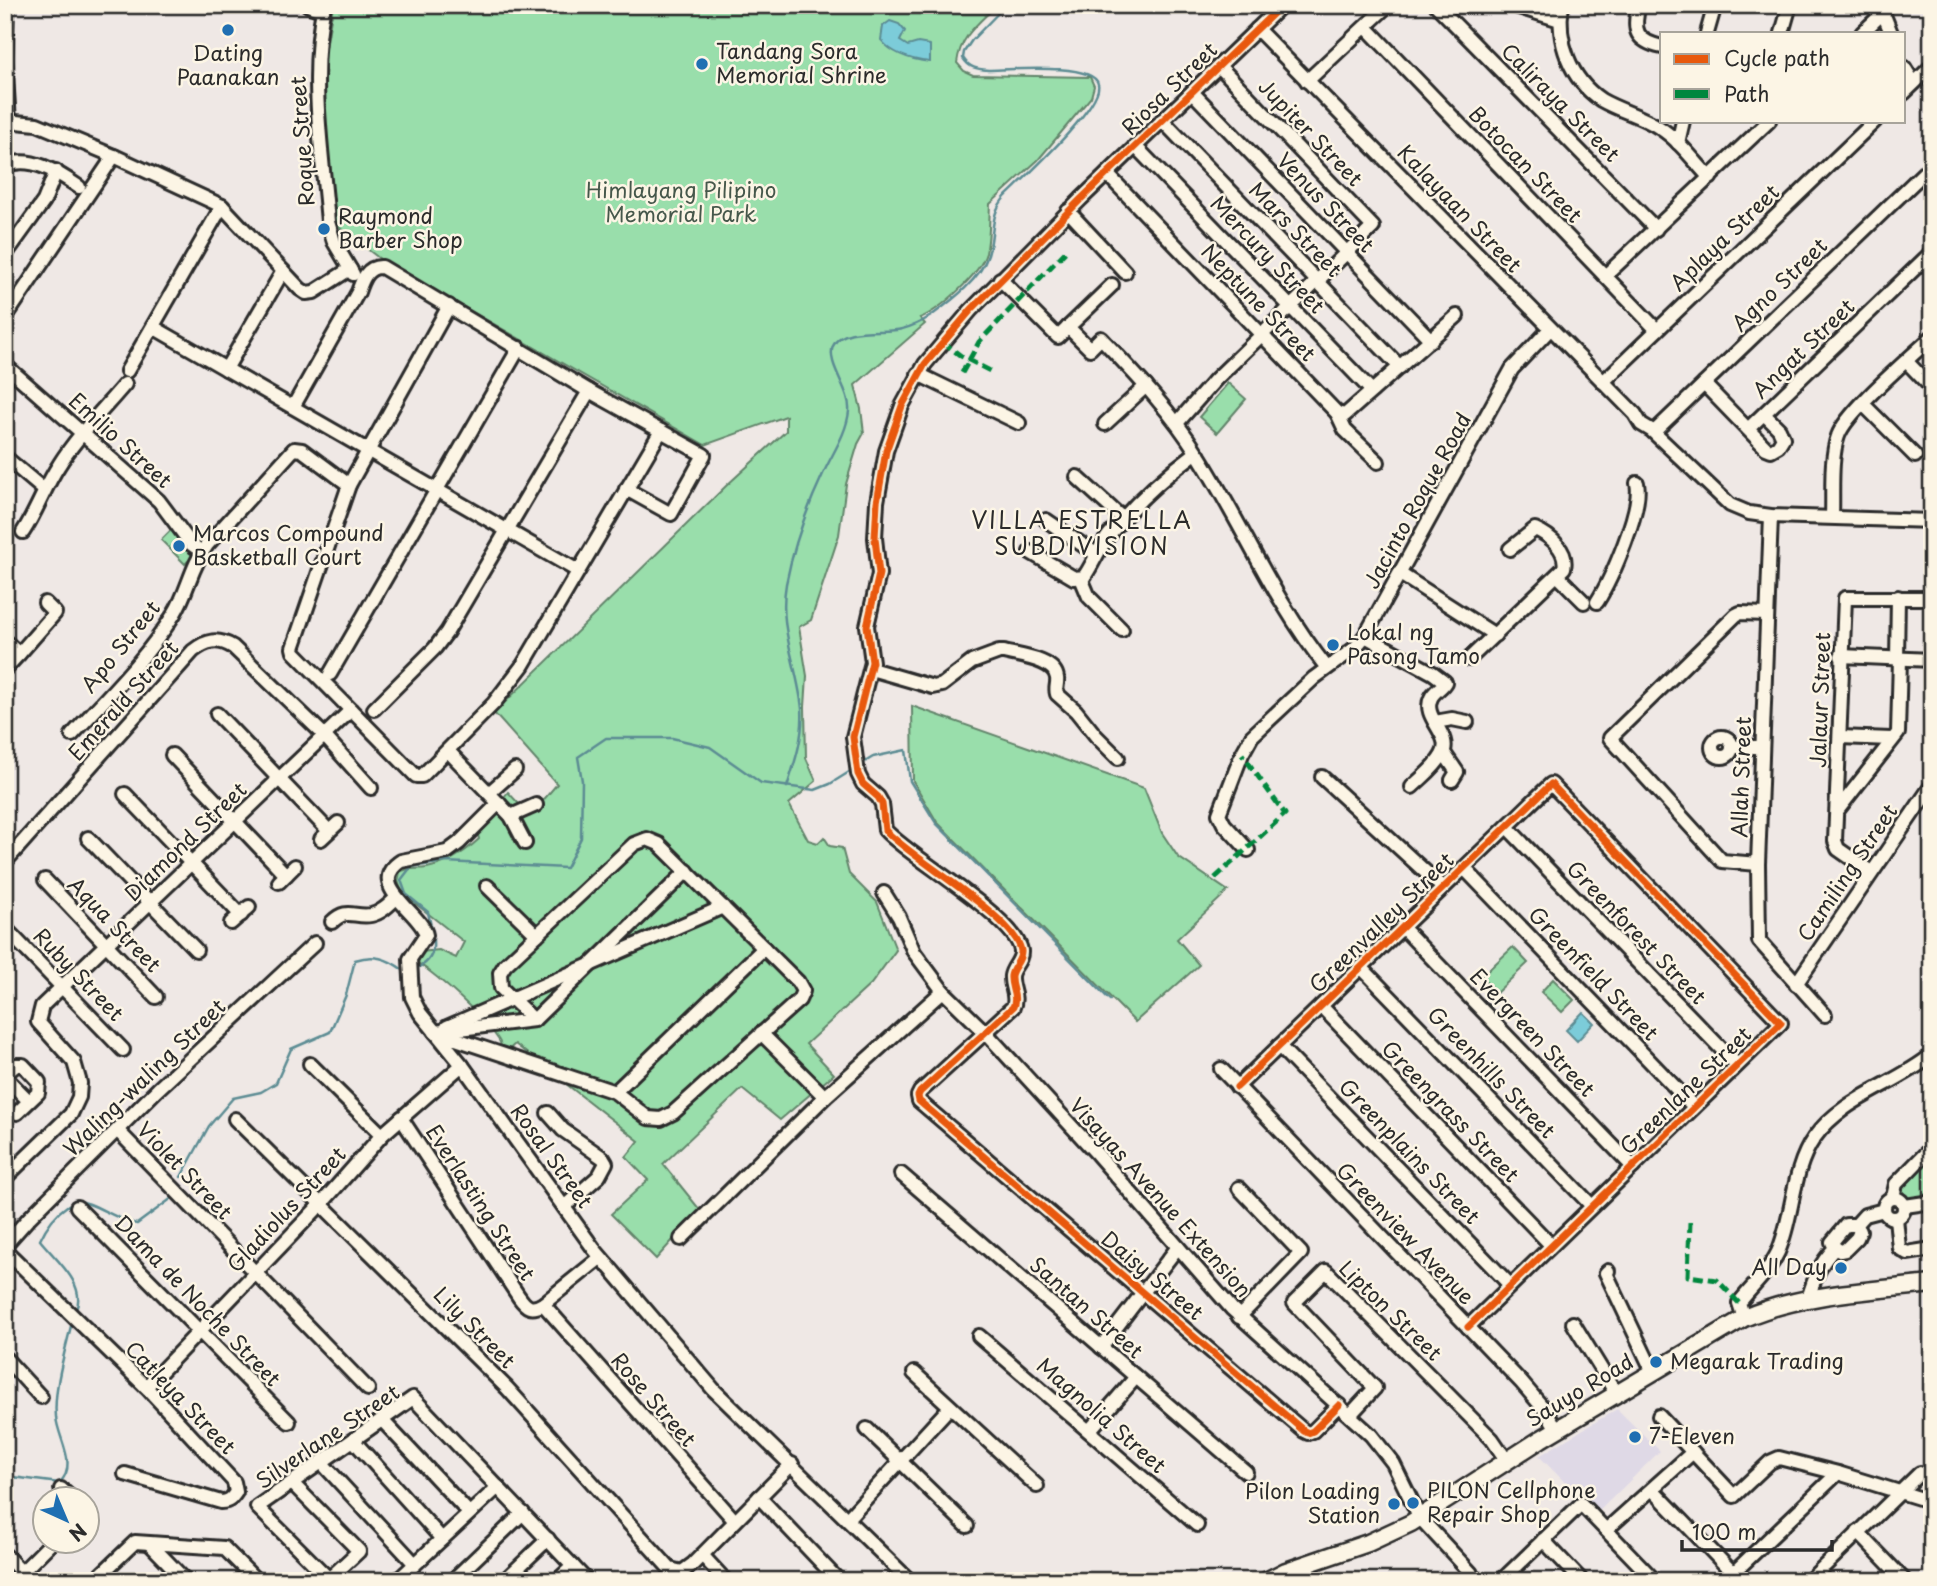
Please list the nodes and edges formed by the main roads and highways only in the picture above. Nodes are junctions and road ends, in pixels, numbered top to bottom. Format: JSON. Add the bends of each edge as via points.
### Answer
{"nodes":[{"id":1,"x":1932,"y":1284,"type":"edge"},
{"id":2,"x":1266,"y":1581,"type":"edge"}],
"edges":[{"from":1,"to":2,"type":"main road","name":"Sauyo Road","via":[[1808,1300],[1744,1318],[1557,1429],[1420,1518]]}]}
